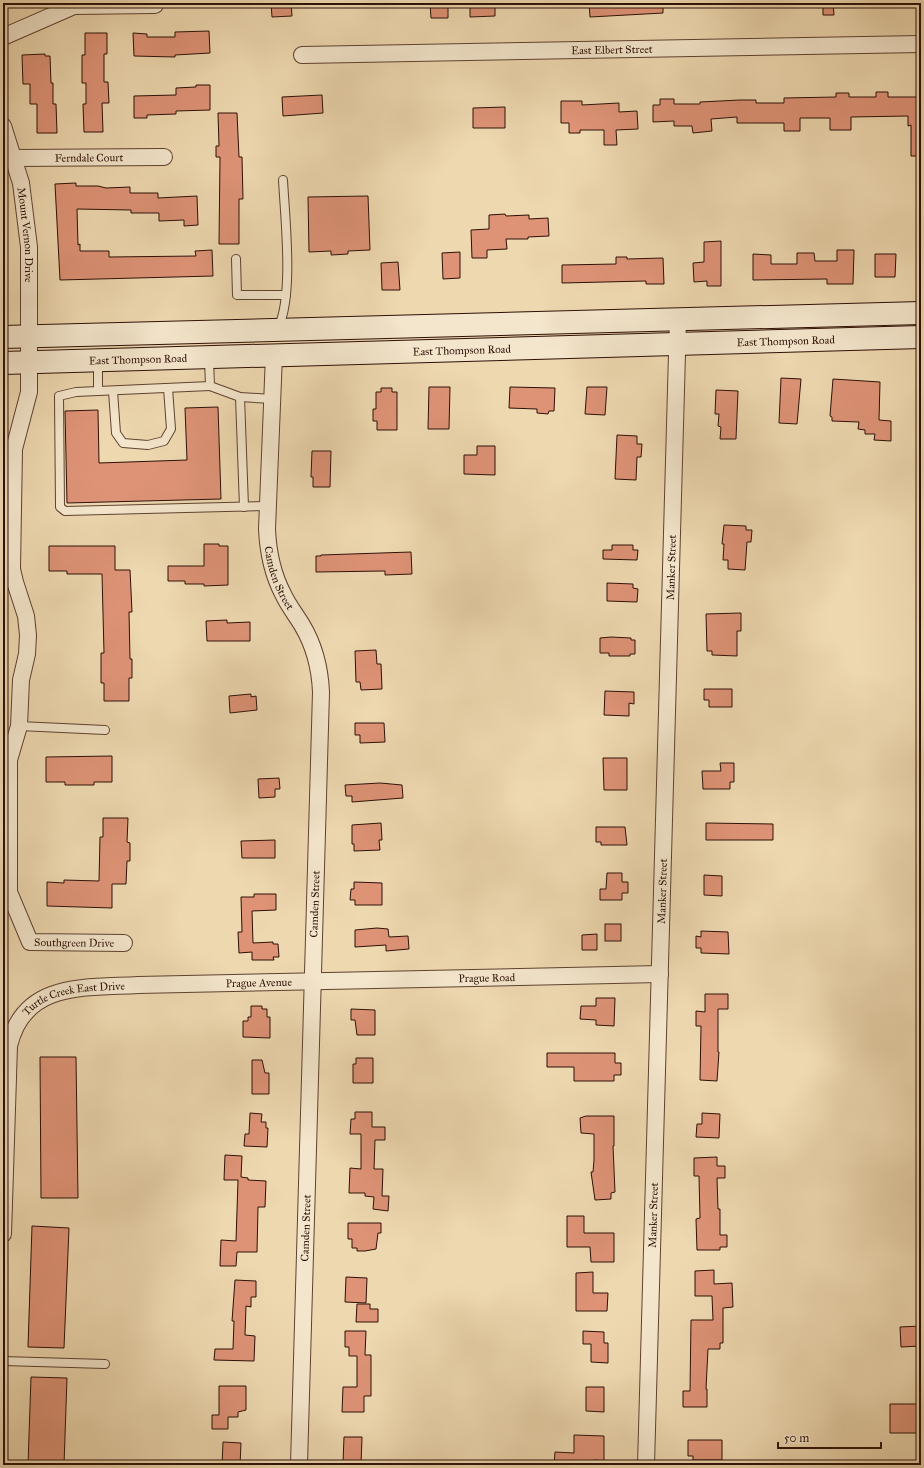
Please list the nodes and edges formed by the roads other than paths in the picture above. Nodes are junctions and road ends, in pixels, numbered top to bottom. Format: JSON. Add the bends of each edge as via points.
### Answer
{"nodes":[{"id":1,"x":155,"y":5,"type":"dead end"},
{"id":2,"x":3,"y":37,"type":"edge"},
{"id":3,"x":921,"y":44,"type":"edge"},
{"id":4,"x":302,"y":55,"type":"dead end"},
{"id":5,"x":3,"y":126,"type":"edge"},
{"id":6,"x":164,"y":157,"type":"dead end"},
{"id":7,"x":9,"y":160,"type":"edge"},
{"id":8,"x":283,"y":180,"type":"dead end"},
{"id":9,"x":236,"y":258,"type":"dead end"},
{"id":10,"x":286,"y":295,"type":"junction"},
{"id":11,"x":921,"y":313,"type":"edge"},
{"id":12,"x":678,"y":318,"type":"junction"},
{"id":13,"x":278,"y":329,"type":"junction"},
{"id":14,"x":3,"y":337,"type":"edge"},
{"id":15,"x":921,"y":338,"type":"edge"},
{"id":16,"x":677,"y":343,"type":"junction"},
{"id":17,"x":30,"y":348,"type":"junction"},
{"id":18,"x":274,"y":354,"type":"junction"},
{"id":19,"x":209,"y":357,"type":"junction"},
{"id":20,"x":98,"y":360,"type":"junction"},
{"id":21,"x":3,"y":363,"type":"edge"},
{"id":22,"x":210,"y":386,"type":"junction"},
{"id":23,"x":168,"y":388,"type":"junction"},
{"id":24,"x":98,"y":391,"type":"junction"},
{"id":25,"x":113,"y":391,"type":"junction"},
{"id":26,"x":240,"y":397,"type":"junction"},
{"id":27,"x":272,"y":399,"type":"junction"},
{"id":28,"x":268,"y":506,"type":"junction"},
{"id":29,"x":244,"y":507,"type":"junction"},
{"id":30,"x":19,"y":726,"type":"junction"},
{"id":31,"x":105,"y":730,"type":"dead end"},
{"id":32,"x":124,"y":943,"type":"dead end"},
{"id":33,"x":660,"y":974,"type":"junction"},
{"id":34,"x":313,"y":981,"type":"junction"},
{"id":35,"x":206,"y":984,"type":"joint"},
{"id":36,"x":5,"y":1086,"type":"edge"},
{"id":37,"x":3,"y":1234,"type":"edge"},
{"id":38,"x":3,"y":1361,"type":"edge"},
{"id":39,"x":105,"y":1364,"type":"dead end"},
{"id":40,"x":299,"y":1465,"type":"edge"},
{"id":41,"x":646,"y":1465,"type":"edge"}],
"edges":[{"from":1,"to":2,"type":"street","via":[[74,6]]},
{"from":3,"to":4,"type":"street","name":"East Elbert Street"},
{"from":5,"to":7,"type":"street","name":"Mount Vernon Drive"},
{"from":6,"to":7,"type":"street","name":"Ferndale Court"},
{"from":7,"to":17,"type":"street","name":"Mount Vernon Drive","via":[[23,197],[28,235]]},
{"from":8,"to":10,"type":"lane"},
{"from":9,"to":10,"type":"lane","via":[[237,295]]},
{"from":10,"to":13,"type":"lane","via":[[283,319]]},
{"from":11,"to":12,"type":"main road","name":"East Thompson Road"},
{"from":12,"to":13,"type":"main road","name":"East Thompson Road"},
{"from":12,"to":16,"type":"street","name":"Manker Street"},
{"from":13,"to":17,"type":"main road","name":"East Thompson Road"},
{"from":13,"to":18,"type":"main road"},
{"from":14,"to":17,"type":"main road","name":"East Thompson Road"},
{"from":15,"to":16,"type":"main road","name":"East Thompson Road"},
{"from":16,"to":18,"type":"main road","name":"East Thompson Road"},
{"from":16,"to":33,"type":"street","name":"Manker Street"},
{"from":17,"to":20,"type":"main road","name":"East Thompson Road"},
{"from":17,"to":21,"type":"main road","name":"East Thompson Road"},
{"from":17,"to":30,"type":"street","name":"Southgreen Drive","via":[[28,401],[14,449],[12,569],[26,616],[28,635],[27,654],[20,680]]},
{"from":18,"to":19,"type":"main road","name":"East Thompson Road"},
{"from":18,"to":27,"type":"street","name":"Camden Street"},
{"from":19,"to":20,"type":"main road","name":"East Thompson Road"},
{"from":19,"to":22,"type":"lane"},
{"from":20,"to":24,"type":"lane"},
{"from":22,"to":23,"type":"lane"},
{"from":22,"to":26,"type":"lane"},
{"from":23,"to":25,"type":"lane"},
{"from":23,"to":25,"type":"lane","via":[[171,428],[164,441],[148,446],[123,443],[116,433]]},
{"from":24,"to":25,"type":"lane"},
{"from":24,"to":29,"type":"lane","via":[[59,396],[60,507],[65,511]]},
{"from":26,"to":27,"type":"lane"},
{"from":26,"to":29,"type":"lane"},
{"from":27,"to":28,"type":"street","name":"Camden Street"},
{"from":28,"to":29,"type":"lane"},
{"from":28,"to":34,"type":"street","name":"Camden Street","via":[[268,546],[273,570],[283,594],[310,640],[317,660],[321,687]]},
{"from":30,"to":31,"type":"lane"},
{"from":30,"to":32,"type":"street","name":"Southgreen Drive","via":[[9,760],[9,892],[30,942]]},
{"from":33,"to":34,"type":"street","name":"Prague Road"},
{"from":33,"to":41,"type":"street","name":"Manker Street"},
{"from":34,"to":35,"type":"street","name":"Prague Avenue"},
{"from":34,"to":40,"type":"street","name":"Camden Street"},
{"from":35,"to":36,"type":"street","name":"Turtle Creek East Drive","via":[[70,989],[46,997],[26,1012],[13,1034],[8,1052]]},
{"from":36,"to":37,"type":"street","name":"Turtle Creek East Drive"},
{"from":38,"to":39,"type":"lane"}]}
